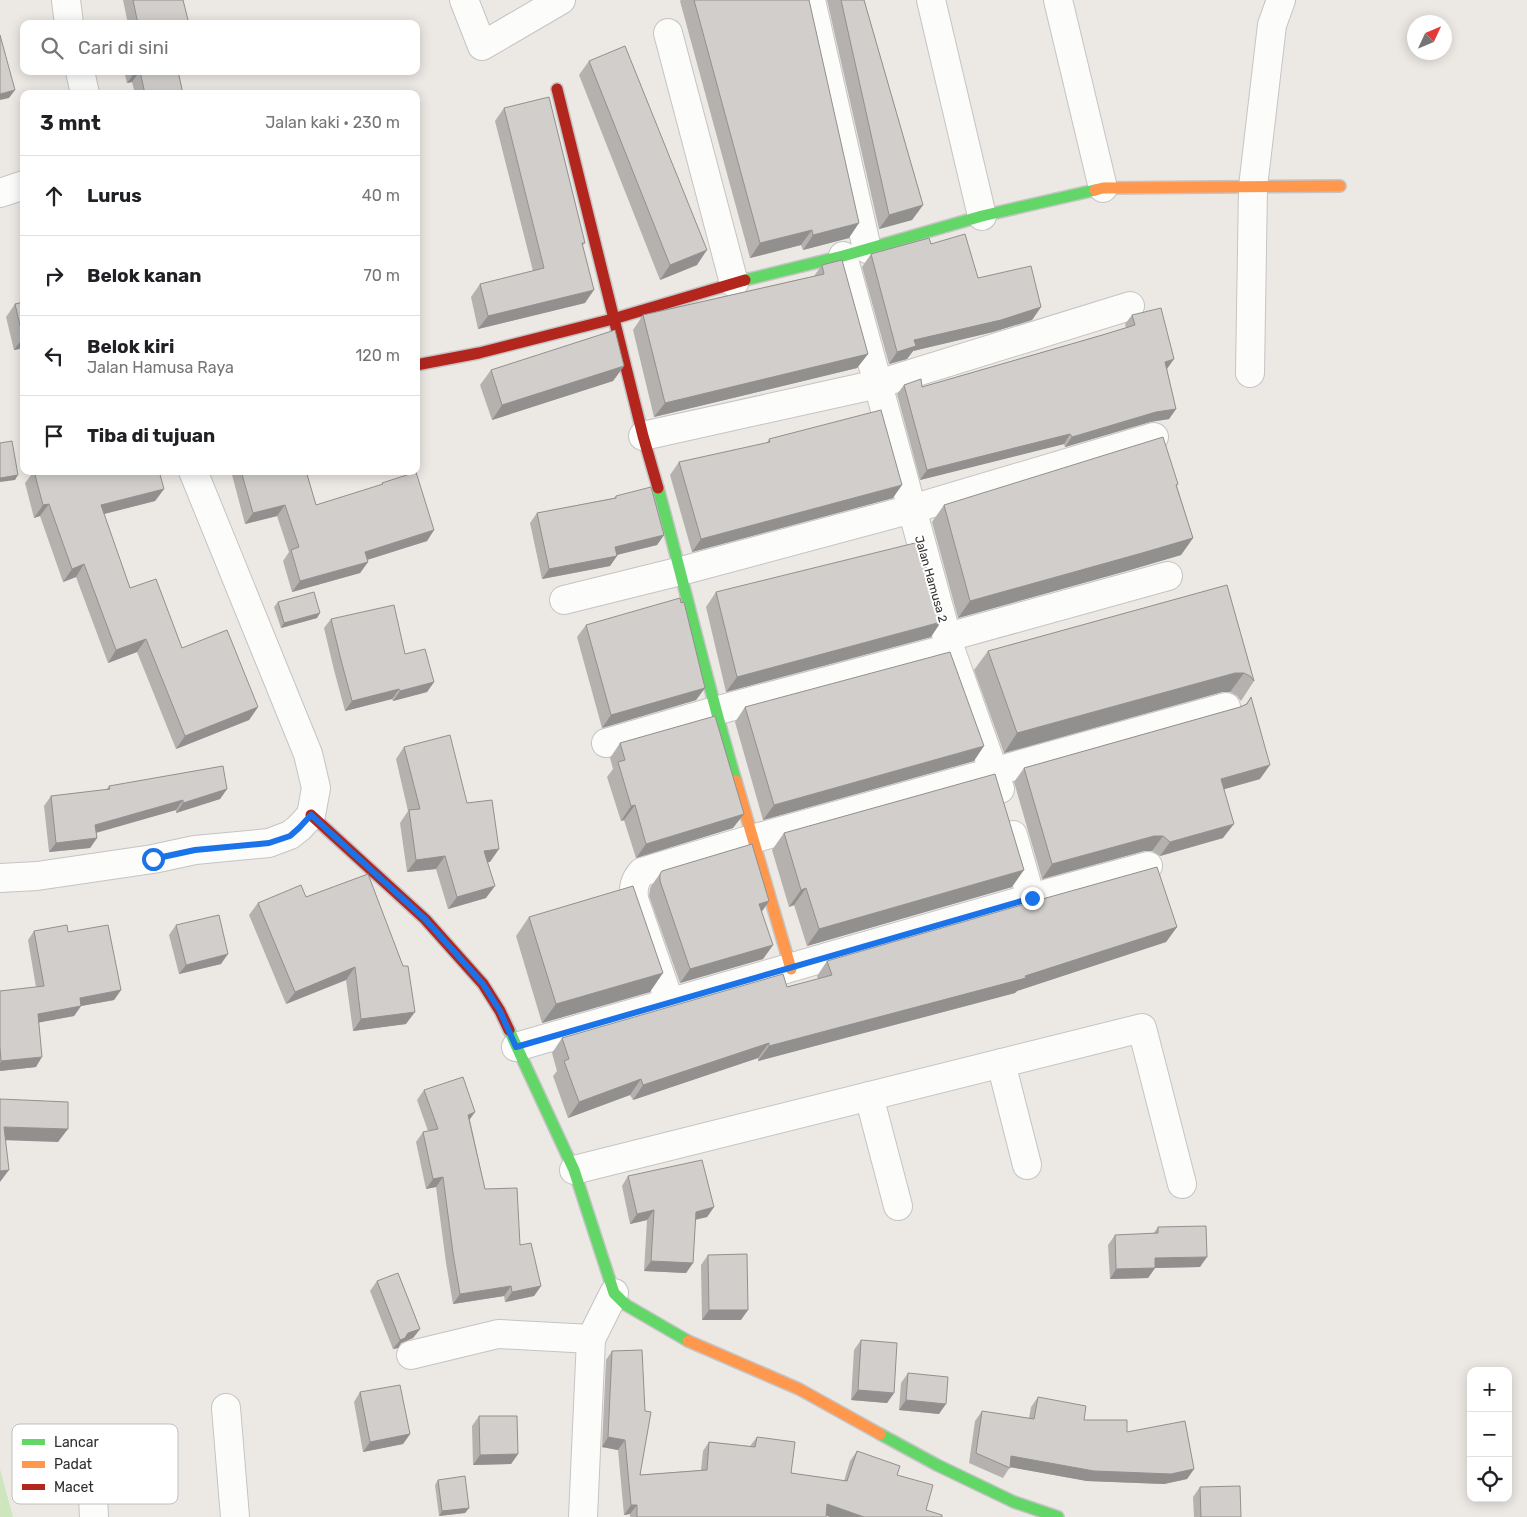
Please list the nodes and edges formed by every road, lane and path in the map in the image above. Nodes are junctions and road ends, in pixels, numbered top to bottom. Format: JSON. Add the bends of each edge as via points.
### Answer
{"nodes":[{"id":1,"x":66,"y":0,"type":"edge"},
{"id":2,"x":464,"y":0,"type":"edge"},
{"id":3,"x":561,"y":0,"type":"edge"},
{"id":4,"x":811,"y":0,"type":"edge"},
{"id":5,"x":931,"y":0,"type":"edge"},
{"id":6,"x":1058,"y":0,"type":"edge"},
{"id":7,"x":1281,"y":0,"type":"edge"},
{"id":8,"x":68,"y":20,"type":"edge"},
{"id":9,"x":668,"y":33,"type":"dead end"},
{"id":10,"x":81,"y":75,"type":"edge"},
{"id":11,"x":557,"y":89,"type":"dead end"},
{"id":12,"x":84,"y":90,"type":"edge"},
{"id":13,"x":20,"y":186,"type":"edge"},
{"id":14,"x":1340,"y":186,"type":"dead end"},
{"id":15,"x":1253,"y":187,"type":"junction"},
{"id":16,"x":1103,"y":188,"type":"junction"},
{"id":17,"x":0,"y":193,"type":"edge"},
{"id":18,"x":982,"y":216,"type":"junction"},
{"id":19,"x":855,"y":252,"type":"junction"},
{"id":20,"x":734,"y":283,"type":"junction"},
{"id":21,"x":1130,"y":306,"type":"dead end"},
{"id":22,"x":613,"y":319,"type":"junction"},
{"id":23,"x":420,"y":364,"type":"edge"},
{"id":24,"x":1250,"y":373,"type":"dead end"},
{"id":25,"x":878,"y":384,"type":"junction"},
{"id":26,"x":643,"y":436,"type":"junction"},
{"id":27,"x":1154,"y":437,"type":"dead end"},
{"id":28,"x":195,"y":475,"type":"edge"},
{"id":29,"x":912,"y":509,"type":"junction"},
{"id":30,"x":681,"y":571,"type":"junction"},
{"id":31,"x":1168,"y":576,"type":"dead end"},
{"id":32,"x":564,"y":600,"type":"dead end"},
{"id":33,"x":949,"y":642,"type":"junction"},
{"id":34,"x":1226,"y":707,"type":"dead end"},
{"id":35,"x":715,"y":711,"type":"junction"},
{"id":36,"x":606,"y":743,"type":"dead end"},
{"id":37,"x":994,"y":771,"type":"junction"},
{"id":38,"x":311,"y":815,"type":"junction"},
{"id":39,"x":752,"y":839,"type":"junction"},
{"id":40,"x":1148,"y":866,"type":"dead end"},
{"id":41,"x":0,"y":878,"type":"edge"},
{"id":42,"x":1032,"y":898,"type":"junction"},
{"id":43,"x":791,"y":969,"type":"junction"},
{"id":44,"x":670,"y":1003,"type":"junction"},
{"id":45,"x":516,"y":1047,"type":"junction"},
{"id":46,"x":1001,"y":1063,"type":"junction"},
{"id":47,"x":869,"y":1096,"type":"junction"},
{"id":48,"x":1027,"y":1165,"type":"dead end"},
{"id":49,"x":574,"y":1170,"type":"junction"},
{"id":50,"x":1182,"y":1184,"type":"dead end"},
{"id":51,"x":898,"y":1206,"type":"dead end"},
{"id":52,"x":614,"y":1293,"type":"junction"},
{"id":53,"x":591,"y":1339,"type":"junction"},
{"id":54,"x":411,"y":1355,"type":"dead end"},
{"id":55,"x":226,"y":1408,"type":"dead end"},
{"id":56,"x":93,"y":1504,"type":"edge"},
{"id":57,"x":94,"y":1517,"type":"edge"},
{"id":58,"x":235,"y":1517,"type":"edge"},
{"id":59,"x":583,"y":1517,"type":"edge"},
{"id":60,"x":1058,"y":1517,"type":"edge"}],
"edges":[{"from":1,"to":8,"type":"street"},
{"from":2,"to":3,"type":"street","via":[[482,46]]},
{"from":4,"to":19,"type":"street","name":"Jalan Hamusa 2"},
{"from":5,"to":18,"type":"street"},
{"from":6,"to":16,"type":"street"},
{"from":7,"to":15,"type":"street","via":[[1272,24]]},
{"from":9,"to":20,"type":"street"},
{"from":10,"to":12,"type":"street"},
{"from":11,"to":22,"type":"street"},
{"from":13,"to":17,"type":"street"},
{"from":14,"to":15,"type":"street"},
{"from":15,"to":16,"type":"street"},
{"from":15,"to":24,"type":"street"},
{"from":16,"to":18,"type":"street"},
{"from":18,"to":19,"type":"street"},
{"from":19,"to":20,"type":"street"},
{"from":19,"to":25,"type":"street","name":"Jalan Hamusa 2"},
{"from":20,"to":22,"type":"street"},
{"from":21,"to":25,"type":"street"},
{"from":22,"to":23,"type":"street","via":[[479,353]]},
{"from":22,"to":26,"type":"street"},
{"from":25,"to":26,"type":"street"},
{"from":25,"to":29,"type":"street","name":"Jalan Hamusa 2"},
{"from":26,"to":30,"type":"street"},
{"from":27,"to":29,"type":"street"},
{"from":28,"to":38,"type":"street","via":[[308,754],[316,788]]},
{"from":29,"to":30,"type":"street"},
{"from":29,"to":33,"type":"street","name":"Jalan Hamusa 2"},
{"from":30,"to":32,"type":"street"},
{"from":30,"to":35,"type":"street"},
{"from":31,"to":33,"type":"street"},
{"from":33,"to":35,"type":"street"},
{"from":33,"to":37,"type":"street","name":"Jalan Hamusa 2"},
{"from":34,"to":37,"type":"street"},
{"from":35,"to":36,"type":"street"},
{"from":35,"to":39,"type":"street"},
{"from":37,"to":39,"type":"street"},
{"from":37,"to":42,"type":"street","name":"Jalan Hamusa 2"},
{"from":38,"to":41,"type":"street","via":[[290,836],[269,843],[195,850],[36,876]]},
{"from":38,"to":45,"type":"street","via":[[425,919],[477,976],[500,1011]]},
{"from":39,"to":43,"type":"street"},
{"from":39,"to":44,"type":"street","via":[[642,872],[636,879],[634,899]]},
{"from":40,"to":42,"type":"street"},
{"from":42,"to":43,"type":"street"},
{"from":43,"to":44,"type":"street"},
{"from":44,"to":45,"type":"street"},
{"from":45,"to":49,"type":"street"},
{"from":46,"to":47,"type":"street"},
{"from":46,"to":48,"type":"street"},
{"from":46,"to":50,"type":"street","via":[[1142,1028]]},
{"from":47,"to":49,"type":"street"},
{"from":47,"to":51,"type":"street"},
{"from":49,"to":52,"type":"street"},
{"from":52,"to":53,"type":"street"},
{"from":52,"to":60,"type":"street","via":[[684,1340],[799,1389],[937,1465],[1014,1502]]},
{"from":53,"to":54,"type":"street","via":[[498,1334]]},
{"from":53,"to":59,"type":"street"},
{"from":55,"to":58,"type":"street"},
{"from":56,"to":57,"type":"street"}]}
